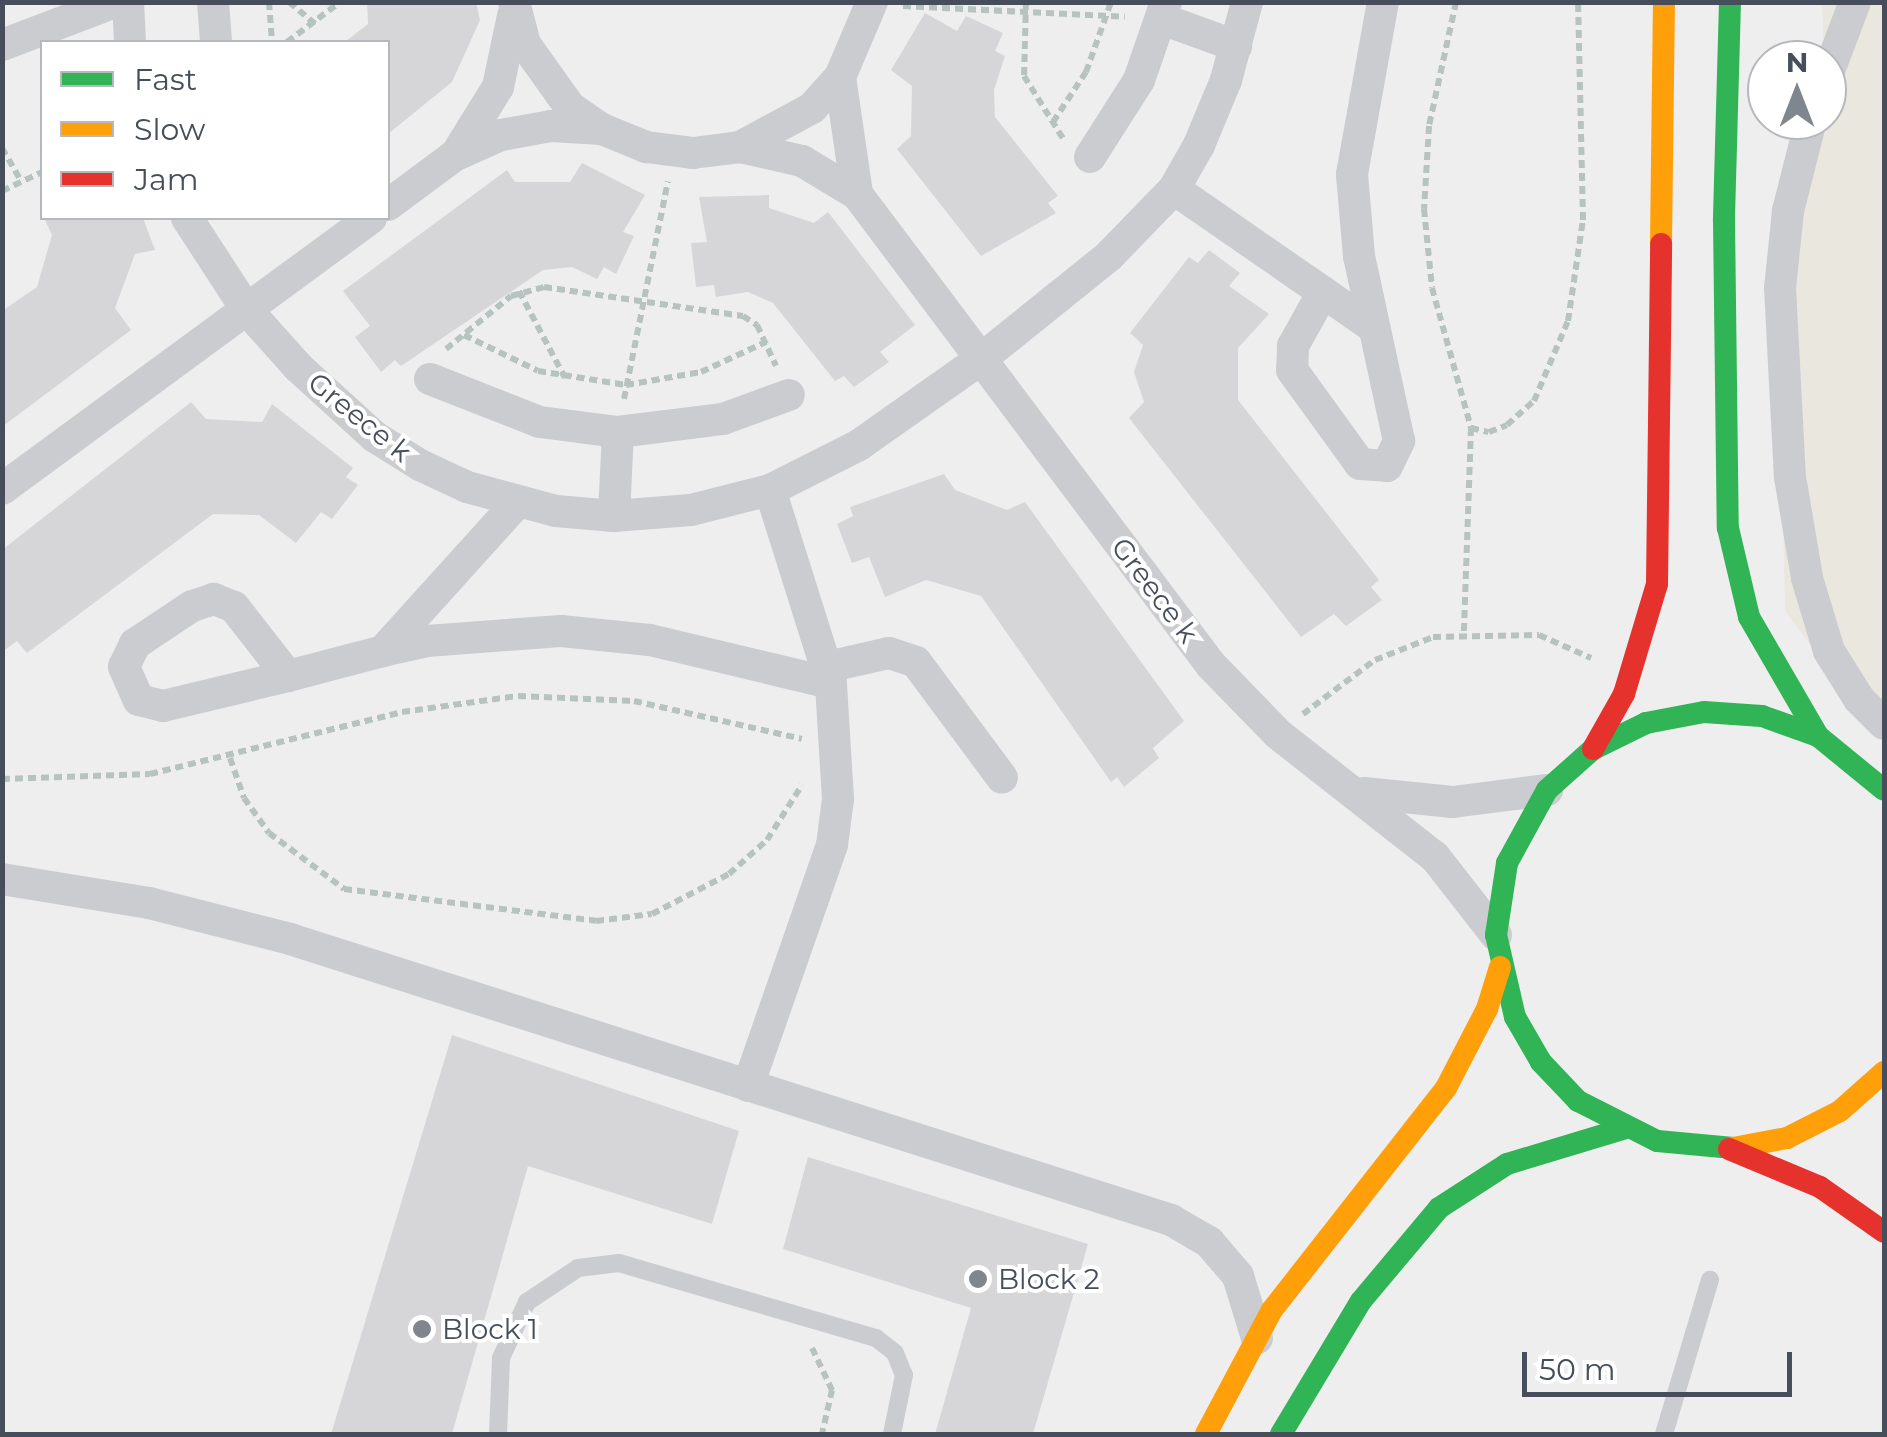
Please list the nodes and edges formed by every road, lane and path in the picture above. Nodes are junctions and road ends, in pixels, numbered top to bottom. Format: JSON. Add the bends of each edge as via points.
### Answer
{"nodes":[{"id":1,"x":116,"y":2,"type":"edge"},
{"id":2,"x":128,"y":2,"type":"edge"},
{"id":3,"x":214,"y":2,"type":"edge"},
{"id":4,"x":269,"y":2,"type":"edge"},
{"id":5,"x":288,"y":2,"type":"edge"},
{"id":6,"x":340,"y":2,"type":"edge"},
{"id":7,"x":1026,"y":2,"type":"edge"},
{"id":8,"x":1111,"y":2,"type":"edge"},
{"id":9,"x":1247,"y":2,"type":"edge"},
{"id":10,"x":1383,"y":2,"type":"edge"},
{"id":11,"x":1456,"y":2,"type":"edge"},
{"id":12,"x":1578,"y":2,"type":"edge"},
{"id":13,"x":1664,"y":2,"type":"edge"},
{"id":14,"x":1730,"y":2,"type":"edge"},
{"id":15,"x":1856,"y":2,"type":"edge"},
{"id":16,"x":872,"y":3,"type":"edge"},
{"id":17,"x":514,"y":5,"type":"edge"},
{"id":18,"x":1164,"y":11,"type":"edge"},
{"id":19,"x":1025,"y":12,"type":"junction"},
{"id":20,"x":1108,"y":16,"type":"junction"},
{"id":21,"x":315,"y":24,"type":"junction"},
{"id":22,"x":130,"y":40,"type":"edge"},
{"id":23,"x":216,"y":40,"type":"edge"},
{"id":24,"x":272,"y":40,"type":"edge"},
{"id":25,"x":290,"y":40,"type":"edge"},
{"id":26,"x":1841,"y":40,"type":"edge"},
{"id":27,"x":2,"y":46,"type":"edge"},
{"id":28,"x":1236,"y":46,"type":"junction"},
{"id":29,"x":840,"y":78,"type":"junction"},
{"id":30,"x":1053,"y":123,"type":"junction"},
{"id":31,"x":602,"y":129,"type":"junction"},
{"id":32,"x":1806,"y":140,"type":"edge"},
{"id":33,"x":740,"y":147,"type":"junction"},
{"id":34,"x":2,"y":148,"type":"edge"},
{"id":35,"x":674,"y":151,"type":"junction"},
{"id":36,"x":454,"y":156,"type":"junction"},
{"id":37,"x":1090,"y":157,"type":"joint"},
{"id":38,"x":40,"y":173,"type":"edge"},
{"id":39,"x":22,"y":182,"type":"junction"},
{"id":40,"x":1174,"y":189,"type":"junction"},
{"id":41,"x":2,"y":191,"type":"edge"},
{"id":42,"x":857,"y":194,"type":"junction"},
{"id":43,"x":390,"y":204,"type":"edge"},
{"id":44,"x":187,"y":220,"type":"edge"},
{"id":45,"x":368,"y":220,"type":"edge"},
{"id":46,"x":519,"y":291,"type":"junction"},
{"id":47,"x":1323,"y":292,"type":"junction"},
{"id":48,"x":642,"y":299,"type":"junction"},
{"id":49,"x":246,"y":309,"type":"junction"},
{"id":50,"x":1373,"y":327,"type":"junction"},
{"id":51,"x":464,"y":335,"type":"junction"},
{"id":52,"x":766,"y":342,"type":"junction"},
{"id":53,"x":981,"y":359,"type":"junction"},
{"id":54,"x":564,"y":378,"type":"junction"},
{"id":55,"x":430,"y":380,"type":"joint"},
{"id":56,"x":626,"y":385,"type":"junction"},
{"id":57,"x":789,"y":395,"type":"joint"},
{"id":58,"x":1471,"y":428,"type":"junction"},
{"id":59,"x":618,"y":432,"type":"junction"},
{"id":60,"x":2,"y":489,"type":"edge"},
{"id":61,"x":770,"y":490,"type":"junction"},
{"id":62,"x":516,"y":504,"type":"junction"},
{"id":63,"x":614,"y":516,"type":"junction"},
{"id":64,"x":1464,"y":632,"type":"junction"},
{"id":65,"x":383,"y":651,"type":"junction"},
{"id":66,"x":829,"y":675,"type":"junction"},
{"id":67,"x":288,"y":676,"type":"junction"},
{"id":68,"x":1624,"y":694,"type":"junction"},
{"id":69,"x":1884,"y":724,"type":"edge"},
{"id":70,"x":1278,"y":734,"type":"junction"},
{"id":71,"x":1818,"y":736,"type":"junction"},
{"id":72,"x":804,"y":740,"type":"junction"},
{"id":73,"x":1593,"y":749,"type":"junction"},
{"id":74,"x":823,"y":753,"type":"junction"},
{"id":75,"x":230,"y":758,"type":"junction"},
{"id":76,"x":807,"y":770,"type":"dead end"},
{"id":77,"x":1002,"y":778,"type":"dead end"},
{"id":78,"x":2,"y":779,"type":"edge"},
{"id":79,"x":1547,"y":790,"type":"junction"},
{"id":80,"x":1884,"y":790,"type":"edge"},
{"id":81,"x":1359,"y":792,"type":"junction"},
{"id":82,"x":2,"y":879,"type":"edge"},
{"id":83,"x":1498,"y":951,"type":"junction"},
{"id":84,"x":1884,"y":1072,"type":"edge"},
{"id":85,"x":748,"y":1086,"type":"junction"},
{"id":86,"x":1622,"y":1128,"type":"junction"},
{"id":87,"x":1729,"y":1149,"type":"junction"},
{"id":88,"x":1884,"y":1232,"type":"edge"},
{"id":89,"x":1710,"y":1280,"type":"dead end"},
{"id":90,"x":1257,"y":1338,"type":"junction"},
{"id":91,"x":802,"y":1340,"type":"dead end"},
{"id":92,"x":498,"y":1434,"type":"edge"},
{"id":93,"x":822,"y":1434,"type":"edge"},
{"id":94,"x":892,"y":1434,"type":"edge"},
{"id":95,"x":1206,"y":1434,"type":"edge"},
{"id":96,"x":1281,"y":1434,"type":"edge"},
{"id":97,"x":1664,"y":1434,"type":"edge"}],
"edges":[{"from":1,"to":27,"type":"street"},
{"from":2,"to":22,"type":"street"},
{"from":3,"to":23,"type":"street"},
{"from":4,"to":24,"type":"path"},
{"from":5,"to":21,"type":"path"},
{"from":6,"to":21,"type":"path"},
{"from":7,"to":19,"type":"path"},
{"from":8,"to":20,"type":"path"},
{"from":9,"to":28,"type":"street","name":"Greece k"},
{"from":10,"to":50,"type":"street","via":[[1352,174]]},
{"from":11,"to":58,"type":"path","via":[[1429,126],[1424,209],[1432,288]]},
{"from":12,"to":58,"type":"path","via":[[1583,220],[1568,321],[1534,401],[1506,425],[1489,432]]},
{"from":13,"to":68,"type":"street","via":[[1662,527],[1648,622]]},
{"from":14,"to":71,"type":"street","via":[[1724,202],[1728,528],[1756,631]]},
{"from":15,"to":26,"type":"street"},
{"from":16,"to":19,"type":"path"},
{"from":16,"to":29,"type":"street"},
{"from":17,"to":31,"type":"street","via":[[545,78]]},
{"from":17,"to":36,"type":"street","via":[[498,87]]},
{"from":18,"to":20,"type":"path"},
{"from":18,"to":28,"type":"street"},
{"from":18,"to":37,"type":"street","via":[[1131,94]]},
{"from":19,"to":20,"type":"path"},
{"from":19,"to":30,"type":"path","via":[[1024,76]]},
{"from":20,"to":30,"type":"path","via":[[1086,72]]},
{"from":21,"to":25,"type":"path"},
{"from":28,"to":40,"type":"street","name":"Greece k","via":[[1213,114]]},
{"from":29,"to":33,"type":"street","via":[[812,108]]},
{"from":29,"to":42,"type":"street","name":"Greece k"},
{"from":30,"to":37,"type":"path","via":[[1082,168]]},
{"from":31,"to":35,"type":"street"},
{"from":31,"to":36,"type":"street","via":[[526,129]]},
{"from":32,"to":69,"type":"street","via":[[1788,212],[1780,288],[1790,477],[1828,651]]},
{"from":33,"to":35,"type":"street"},
{"from":33,"to":42,"type":"street","name":"Greece k","via":[[802,161]]},
{"from":34,"to":39,"type":"path"},
{"from":35,"to":48,"type":"path"},
{"from":36,"to":43,"type":"street"},
{"from":38,"to":39,"type":"path"},
{"from":39,"to":41,"type":"path"},
{"from":40,"to":47,"type":"street"},
{"from":40,"to":53,"type":"street","name":"Greece k","via":[[1068,293]]},
{"from":42,"to":53,"type":"street","name":"Greece k"},
{"from":44,"to":49,"type":"street","name":"Greece k"},
{"from":45,"to":49,"type":"street"},
{"from":46,"to":48,"type":"path","via":[[544,287]]},
{"from":46,"to":51,"type":"path"},
{"from":46,"to":54,"type":"path"},
{"from":47,"to":50,"type":"street"},
{"from":47,"to":50,"type":"street","via":[[1293,346],[1292,370],[1360,464],[1378,469],[1394,459],[1399,441]]},
{"from":48,"to":52,"type":"path","via":[[744,316]]},
{"from":48,"to":56,"type":"path"},
{"from":49,"to":60,"type":"street"},
{"from":49,"to":62,"type":"street","name":"Greece k","via":[[375,437],[467,487]]},
{"from":51,"to":54,"type":"path","via":[[512,362]]},
{"from":51,"to":55,"type":"path","via":[[422,369]]},
{"from":52,"to":56,"type":"path","via":[[700,372]]},
{"from":52,"to":57,"type":"path"},
{"from":53,"to":61,"type":"street","name":"Greece k","via":[[859,445]]},
{"from":53,"to":70,"type":"street","name":"Greece k","via":[[1211,665]]},
{"from":54,"to":56,"type":"path"},
{"from":55,"to":59,"type":"street","via":[[520,417]]},
{"from":56,"to":59,"type":"path"},
{"from":57,"to":59,"type":"street","via":[[723,419]]},
{"from":58,"to":64,"type":"path"},
{"from":59,"to":63,"type":"street"},
{"from":61,"to":63,"type":"street","name":"Greece k","via":[[691,510]]},
{"from":61,"to":66,"type":"street"},
{"from":62,"to":63,"type":"street","name":"Greece k"},
{"from":62,"to":65,"type":"street"},
{"from":64,"to":68,"type":"path","via":[[1559,641],[1596,662]]},
{"from":64,"to":70,"type":"path","via":[[1375,660]]},
{"from":65,"to":66,"type":"street","via":[[516,631],[606,634]]},
{"from":65,"to":67,"type":"street"},
{"from":66,"to":74,"type":"street"},
{"from":66,"to":77,"type":"street","via":[[889,653],[916,662]]},
{"from":67,"to":67,"type":"street","via":[[150,705],[130,691],[124,667],[135,644],[214,599],[234,608]]},
{"from":68,"to":73,"type":"street"},
{"from":70,"to":81,"type":"street","name":"Greece k"},
{"from":71,"to":73,"type":"street","via":[[1762,716],[1704,712],[1646,723]]},
{"from":71,"to":80,"type":"street"},
{"from":72,"to":74,"type":"path"},
{"from":72,"to":74,"type":"path"},
{"from":72,"to":75,"type":"path","via":[[634,701],[518,696],[402,712]]},
{"from":73,"to":79,"type":"street"},
{"from":74,"to":85,"type":"street","via":[[832,844]]},
{"from":75,"to":76,"type":"path","via":[[244,798],[268,833],[344,889],[596,921],[652,914],[729,874],[783,820]]},
{"from":75,"to":78,"type":"path","via":[[110,778]]},
{"from":79,"to":81,"type":"street","name":"Greece k","via":[[1454,802]]},
{"from":79,"to":83,"type":"street","via":[[1507,863]]},
{"from":81,"to":83,"type":"street","name":"Greece k","via":[[1435,857]]},
{"from":82,"to":85,"type":"street","via":[[220,919]]},
{"from":83,"to":86,"type":"street","via":[[1515,1017],[1541,1062],[1578,1100]]},
{"from":83,"to":90,"type":"street","via":[[1475,1036],[1446,1088],[1308,1262]]},
{"from":84,"to":87,"type":"street","via":[[1840,1111],[1787,1138]]},
{"from":85,"to":90,"type":"street","via":[[1191,1230],[1238,1276]]},
{"from":86,"to":87,"type":"street","via":[[1657,1141]]},
{"from":86,"to":96,"type":"street","via":[[1520,1158],[1439,1208],[1361,1301]]},
{"from":87,"to":88,"type":"street","via":[[1820,1187]]},
{"from":89,"to":97,"type":"lane"},
{"from":90,"to":95,"type":"street"},
{"from":91,"to":93,"type":"path","via":[[828,1373]]},
{"from":92,"to":94,"type":"lane","via":[[501,1358],[526,1302],[568,1272],[619,1262],[876,1338],[894,1353],[904,1375]]}]}
